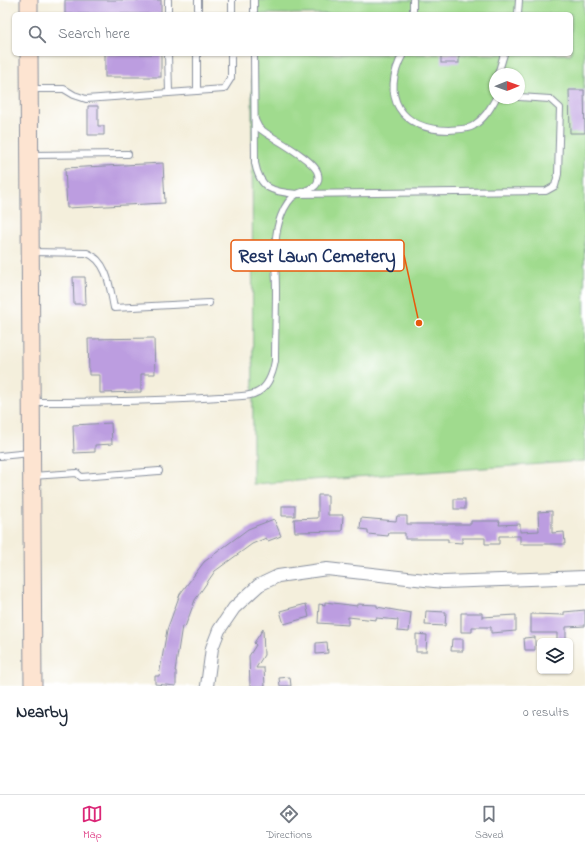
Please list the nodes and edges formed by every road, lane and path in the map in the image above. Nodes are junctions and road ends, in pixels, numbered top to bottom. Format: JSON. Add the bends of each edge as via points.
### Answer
{"nodes":[{"id":1,"x":29,"y":0,"type":"edge"},
{"id":2,"x":168,"y":0,"type":"edge"},
{"id":3,"x":198,"y":0,"type":"edge"},
{"id":4,"x":232,"y":0,"type":"edge"},
{"id":5,"x":254,"y":0,"type":"edge"},
{"id":6,"x":413,"y":0,"type":"edge"},
{"id":7,"x":518,"y":0,"type":"edge"},
{"id":8,"x":29,"y":12,"type":"edge"},
{"id":9,"x":168,"y":12,"type":"edge"},
{"id":10,"x":198,"y":12,"type":"edge"},
{"id":11,"x":232,"y":12,"type":"edge"},
{"id":12,"x":254,"y":12,"type":"edge"},
{"id":13,"x":413,"y":12,"type":"edge"},
{"id":14,"x":518,"y":12,"type":"edge"},
{"id":15,"x":29,"y":56,"type":"edge"},
{"id":16,"x":168,"y":56,"type":"edge"},
{"id":17,"x":197,"y":56,"type":"edge"},
{"id":18,"x":231,"y":56,"type":"edge"},
{"id":19,"x":254,"y":56,"type":"edge"},
{"id":20,"x":402,"y":56,"type":"edge"},
{"id":21,"x":503,"y":56,"type":"edge"},
{"id":22,"x":500,"y":68,"type":"edge"},
{"id":23,"x":29,"y":89,"type":"junction"},
{"id":24,"x":197,"y":91,"type":"junction"},
{"id":25,"x":169,"y":92,"type":"junction"},
{"id":26,"x":525,"y":98,"type":"edge"},
{"id":27,"x":493,"y":104,"type":"edge"},
{"id":28,"x":255,"y":120,"type":"junction"},
{"id":29,"x":128,"y":154,"type":"dead end"},
{"id":30,"x":29,"y":155,"type":"junction"},
{"id":31,"x":297,"y":194,"type":"junction"},
{"id":32,"x":30,"y":252,"type":"junction"},
{"id":33,"x":209,"y":303,"type":"dead end"},
{"id":34,"x":30,"y":402,"type":"junction"},
{"id":35,"x":30,"y":453,"type":"junction"},
{"id":36,"x":0,"y":456,"type":"edge"},
{"id":37,"x":158,"y":471,"type":"dead end"},
{"id":38,"x":31,"y":476,"type":"junction"},
{"id":39,"x":585,"y":576,"type":"edge"},
{"id":40,"x":33,"y":686,"type":"edge"},
{"id":41,"x":207,"y":686,"type":"edge"}],
"edges":[{"from":1,"to":8,"type":"street"},
{"from":2,"to":9,"type":"lane"},
{"from":3,"to":10,"type":"lane"},
{"from":4,"to":11,"type":"lane"},
{"from":5,"to":12,"type":"lane"},
{"from":6,"to":13,"type":"lane"},
{"from":7,"to":14,"type":"lane"},
{"from":15,"to":23,"type":"street"},
{"from":16,"to":25,"type":"lane"},
{"from":17,"to":24,"type":"lane"},
{"from":18,"to":24,"type":"lane","via":[[231,78],[224,88]]},
{"from":19,"to":28,"type":"lane"},
{"from":20,"to":27,"type":"lane","via":[[395,68],[395,98],[399,110],[408,119],[437,130],[472,127],[487,114]]},
{"from":21,"to":22,"type":"lane"},
{"from":23,"to":25,"type":"lane","via":[[64,89],[74,96],[86,99]]},
{"from":23,"to":30,"type":"street"},
{"from":24,"to":25,"type":"lane"},
{"from":26,"to":31,"type":"lane","via":[[550,99],[560,108],[558,174],[555,186],[546,191]]},
{"from":28,"to":31,"type":"lane","via":[[257,174],[268,188],[277,193]]},
{"from":28,"to":31,"type":"lane","via":[[259,128],[316,168],[318,181],[315,186],[310,191]]},
{"from":29,"to":30,"type":"lane"},
{"from":30,"to":32,"type":"street"},
{"from":31,"to":34,"type":"lane","via":[[284,209],[278,224],[275,244],[275,360],[272,374],[266,385],[258,392],[249,395],[192,399]]},
{"from":32,"to":33,"type":"lane","via":[[87,253],[95,256],[107,274],[114,308]]},
{"from":32,"to":34,"type":"street"},
{"from":34,"to":35,"type":"street"},
{"from":35,"to":36,"type":"lane"},
{"from":35,"to":38,"type":"street"},
{"from":37,"to":38,"type":"lane","via":[[81,477],[77,473]]},
{"from":38,"to":40,"type":"street"},
{"from":39,"to":41,"type":"street","via":[[443,582],[327,569],[278,576],[259,585],[234,608],[219,630],[212,648]]}]}
